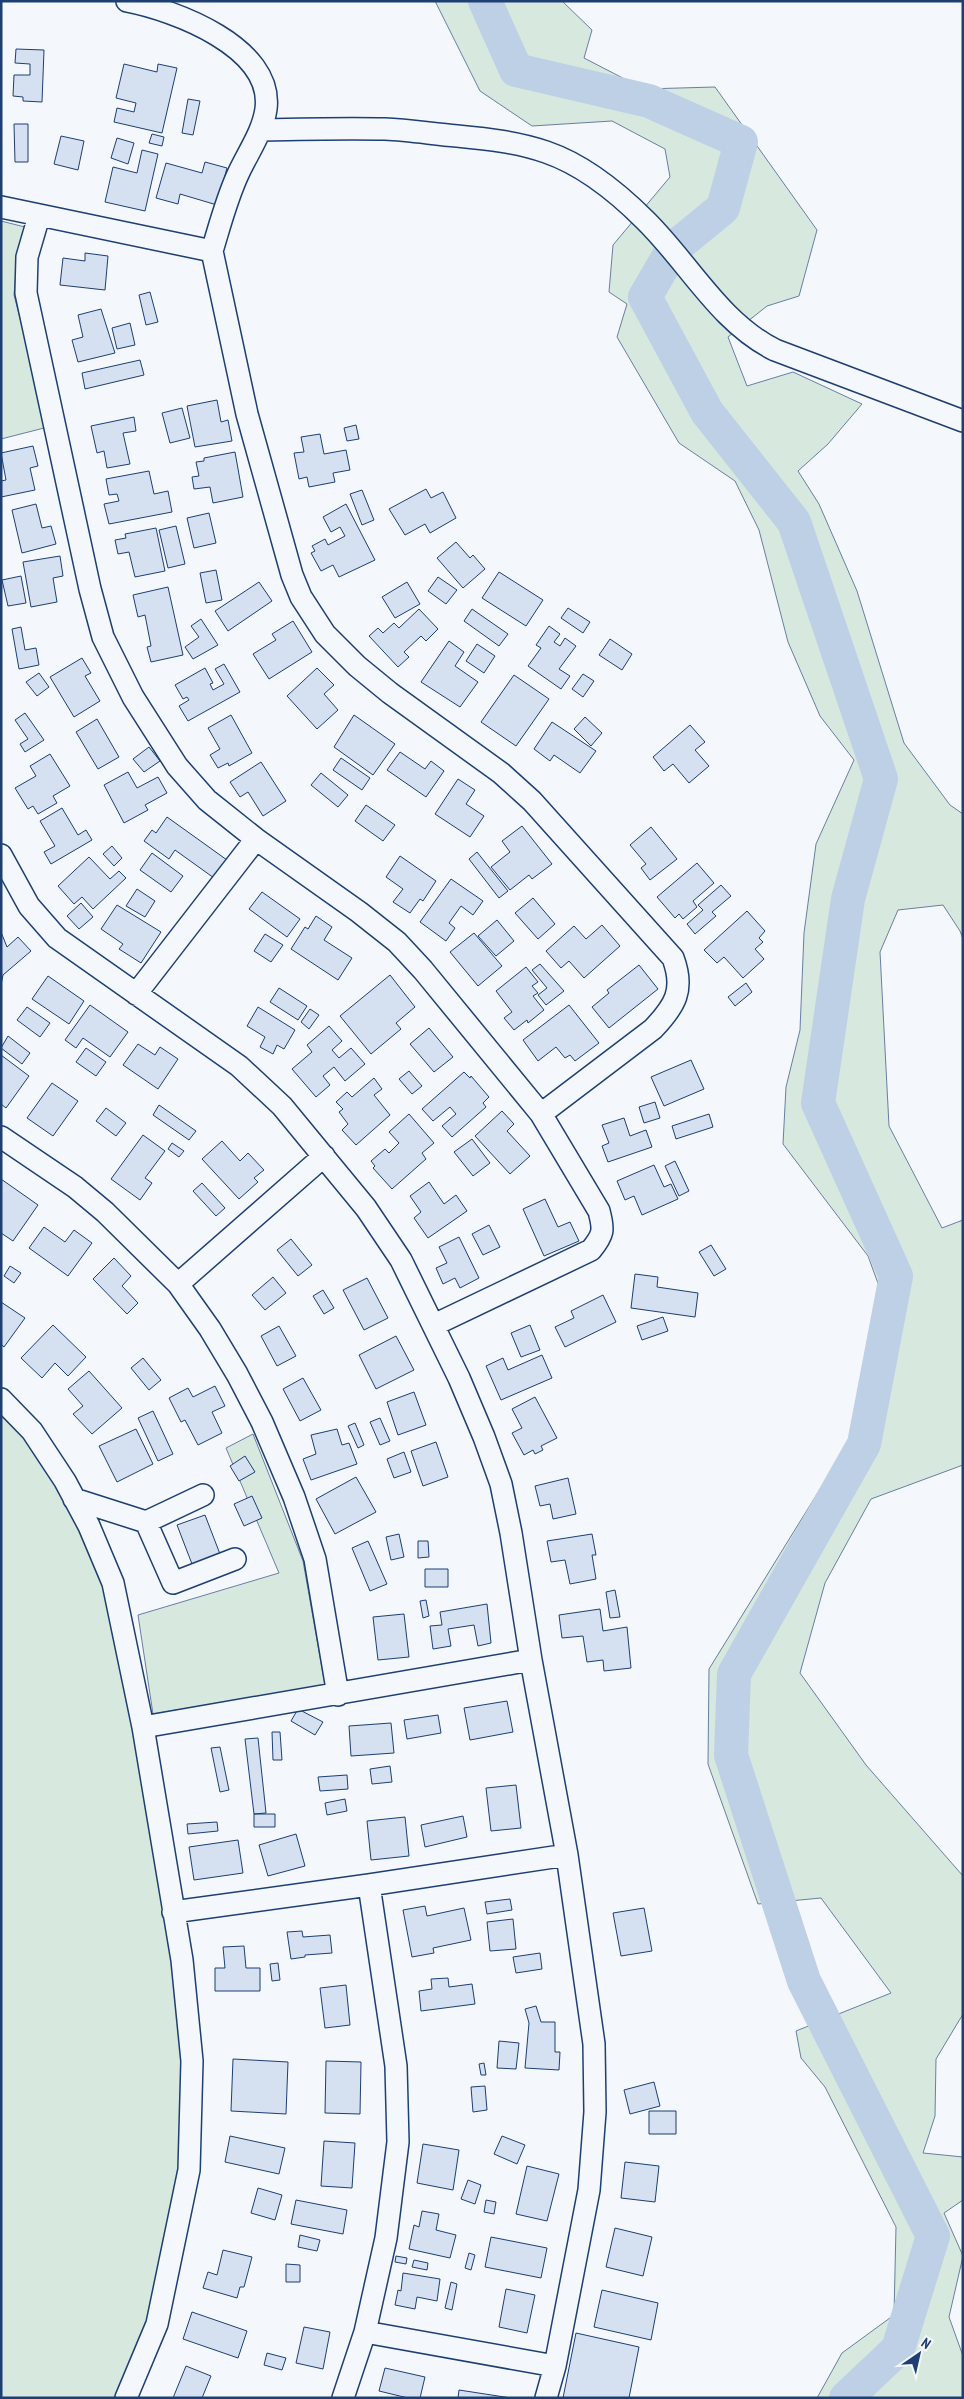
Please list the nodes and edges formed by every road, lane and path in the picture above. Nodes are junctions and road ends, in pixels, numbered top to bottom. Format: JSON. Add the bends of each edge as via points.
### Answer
{"nodes":[{"id":1,"x":127,"y":1,"type":"edge"},
{"id":2,"x":260,"y":130,"type":"junction"},
{"id":3,"x":1,"y":207,"type":"edge"},
{"id":4,"x":39,"y":216,"type":"junction"},
{"id":5,"x":212,"y":251,"type":"junction"},
{"id":6,"x":963,"y":421,"type":"edge"},
{"id":7,"x":256,"y":839,"type":"junction"},
{"id":8,"x":1,"y":855,"type":"edge"},
{"id":9,"x":136,"y":994,"type":"junction"},
{"id":10,"x":541,"y":1114,"type":"junction"},
{"id":11,"x":1,"y":1138,"type":"edge"},
{"id":12,"x":324,"y":1156,"type":"junction"},
{"id":13,"x":178,"y":1284,"type":"junction"},
{"id":14,"x":434,"y":1326,"type":"junction"},
{"id":15,"x":1,"y":1399,"type":"edge"},
{"id":16,"x":203,"y":1495,"type":"dead end"},
{"id":17,"x":74,"y":1498,"type":"junction"},
{"id":18,"x":146,"y":1522,"type":"junction"},
{"id":19,"x":235,"y":1559,"type":"dead end"},
{"id":20,"x":531,"y":1660,"type":"junction"},
{"id":21,"x":338,"y":1695,"type":"junction"},
{"id":22,"x":143,"y":1727,"type":"junction"},
{"id":23,"x":567,"y":1855,"type":"junction"},
{"id":24,"x":369,"y":1885,"type":"junction"},
{"id":25,"x":173,"y":1912,"type":"junction"},
{"id":26,"x":365,"y":2332,"type":"junction"},
{"id":27,"x":555,"y":2366,"type":"junction"},
{"id":28,"x":126,"y":2398,"type":"edge"},
{"id":29,"x":343,"y":2398,"type":"edge"},
{"id":30,"x":546,"y":2398,"type":"edge"}],
"edges":[{"from":1,"to":2,"type":"street","via":[[148,5],[204,26],[232,45],[256,69],[266,92],[266,109]]},
{"from":2,"to":5,"type":"street","via":[[238,173]]},
{"from":2,"to":6,"type":"street","via":[[387,129],[511,142],[548,152],[583,169],[645,219],[673,248],[731,320],[754,340]]},
{"from":3,"to":4,"type":"street"},
{"from":4,"to":5,"type":"street"},
{"from":4,"to":7,"type":"street","via":[[27,257],[26,293],[103,637],[133,697],[177,766],[207,800]]},
{"from":5,"to":10,"type":"street","via":[[248,414],[292,575],[301,597],[325,634],[390,693],[502,773],[532,801],[673,958],[679,974],[678,994],[668,1014],[653,1029]]},
{"from":7,"to":9,"type":"street"},
{"from":7,"to":10,"type":"street","via":[[397,942]]},
{"from":8,"to":9,"type":"street","via":[[29,906],[57,938]]},
{"from":9,"to":12,"type":"street","via":[[239,1066],[282,1106]]},
{"from":10,"to":14,"type":"street","via":[[598,1211],[603,1228],[599,1240],[591,1250]]},
{"from":11,"to":13,"type":"street","via":[[105,1212]]},
{"from":12,"to":13,"type":"street"},
{"from":12,"to":14,"type":"street","via":[[366,1208],[401,1260]]},
{"from":13,"to":21,"type":"street","via":[[237,1374],[262,1422],[294,1497],[316,1559]]},
{"from":14,"to":20,"type":"street","via":[[484,1436],[501,1484]]},
{"from":15,"to":17,"type":"street","via":[[32,1431]]},
{"from":16,"to":18,"type":"street"},
{"from":17,"to":18,"type":"street"},
{"from":17,"to":22,"type":"street","via":[[90,1526],[113,1583]]},
{"from":18,"to":19,"type":"street","via":[[173,1583]]},
{"from":20,"to":21,"type":"street"},
{"from":20,"to":23,"type":"street"},
{"from":21,"to":22,"type":"street"},
{"from":22,"to":25,"type":"street"},
{"from":23,"to":24,"type":"street"},
{"from":23,"to":27,"type":"street","via":[[594,2044],[595,2112],[590,2190]]},
{"from":24,"to":25,"type":"street"},
{"from":24,"to":26,"type":"street","via":[[396,2066],[398,2142],[386,2238]]},
{"from":25,"to":28,"type":"street","via":[[182,1960],[192,2061],[189,2170],[158,2324]]},
{"from":26,"to":27,"type":"street"},
{"from":26,"to":29,"type":"street"},
{"from":27,"to":30,"type":"street"}]}
